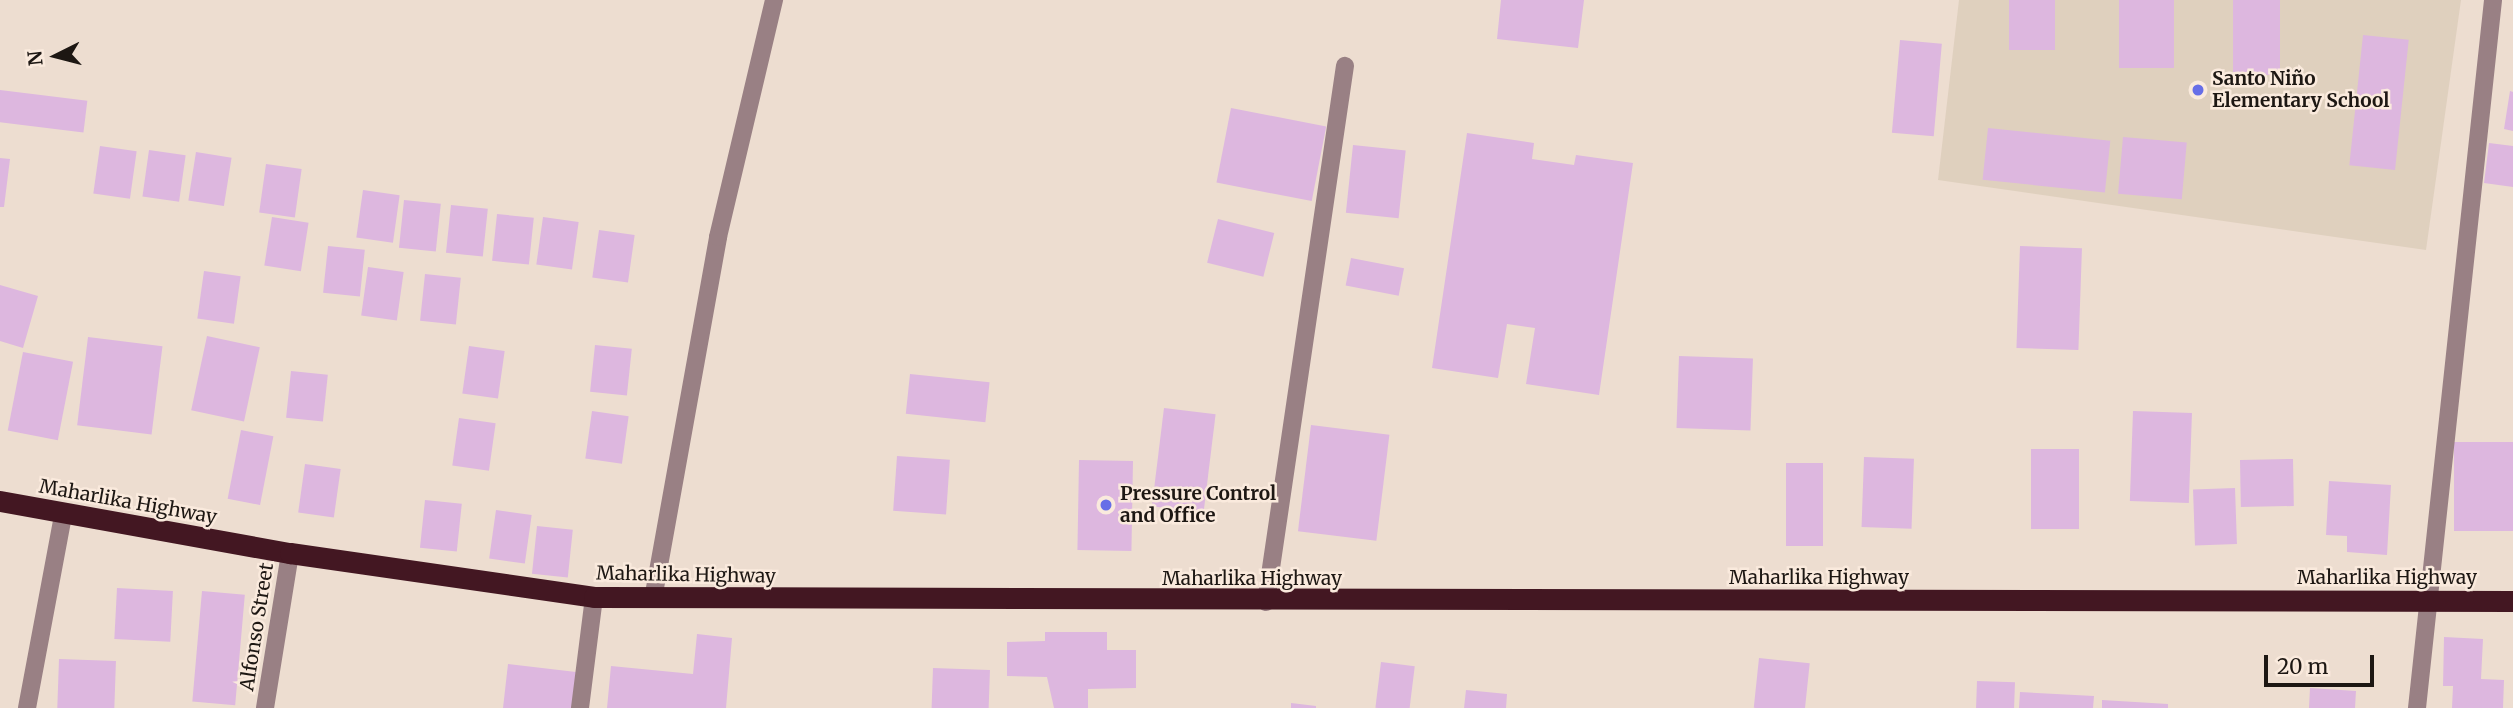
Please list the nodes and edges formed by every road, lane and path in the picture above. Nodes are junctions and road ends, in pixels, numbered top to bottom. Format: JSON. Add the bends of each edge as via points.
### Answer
{"nodes":[{"id":1,"x":774,"y":0,"type":"edge"},
{"id":2,"x":2493,"y":0,"type":"edge"},
{"id":3,"x":1345,"y":66,"type":"dead end"},
{"id":4,"x":0,"y":501,"type":"edge"},
{"id":5,"x":63,"y":514,"type":"junction"},
{"id":6,"x":290,"y":553,"type":"junction"},
{"id":7,"x":594,"y":597,"type":"junction"},
{"id":8,"x":653,"y":598,"type":"junction"},
{"id":9,"x":2433,"y":600,"type":"junction"},
{"id":10,"x":2513,"y":601,"type":"edge"},
{"id":11,"x":1266,"y":602,"type":"junction"},
{"id":12,"x":27,"y":708,"type":"edge"},
{"id":13,"x":265,"y":708,"type":"edge"},
{"id":14,"x":580,"y":708,"type":"edge"},
{"id":15,"x":2417,"y":708,"type":"edge"}],
"edges":[{"from":1,"to":8,"type":"street","via":[[718,237]]},
{"from":2,"to":9,"type":"street"},
{"from":3,"to":11,"type":"street"},
{"from":4,"to":5,"type":"highway","name":"Maharlika Highway"},
{"from":5,"to":6,"type":"highway","name":"Maharlika Highway"},
{"from":5,"to":12,"type":"street"},
{"from":6,"to":7,"type":"highway","name":"Maharlika Highway"},
{"from":6,"to":13,"type":"street","name":"Alfonso Street"},
{"from":7,"to":8,"type":"highway","name":"Maharlika Highway"},
{"from":7,"to":14,"type":"street"},
{"from":8,"to":11,"type":"highway","name":"Maharlika Highway"},
{"from":9,"to":10,"type":"highway","name":"Maharlika Highway"},
{"from":9,"to":11,"type":"highway","name":"Maharlika Highway"},
{"from":9,"to":15,"type":"street"}]}
